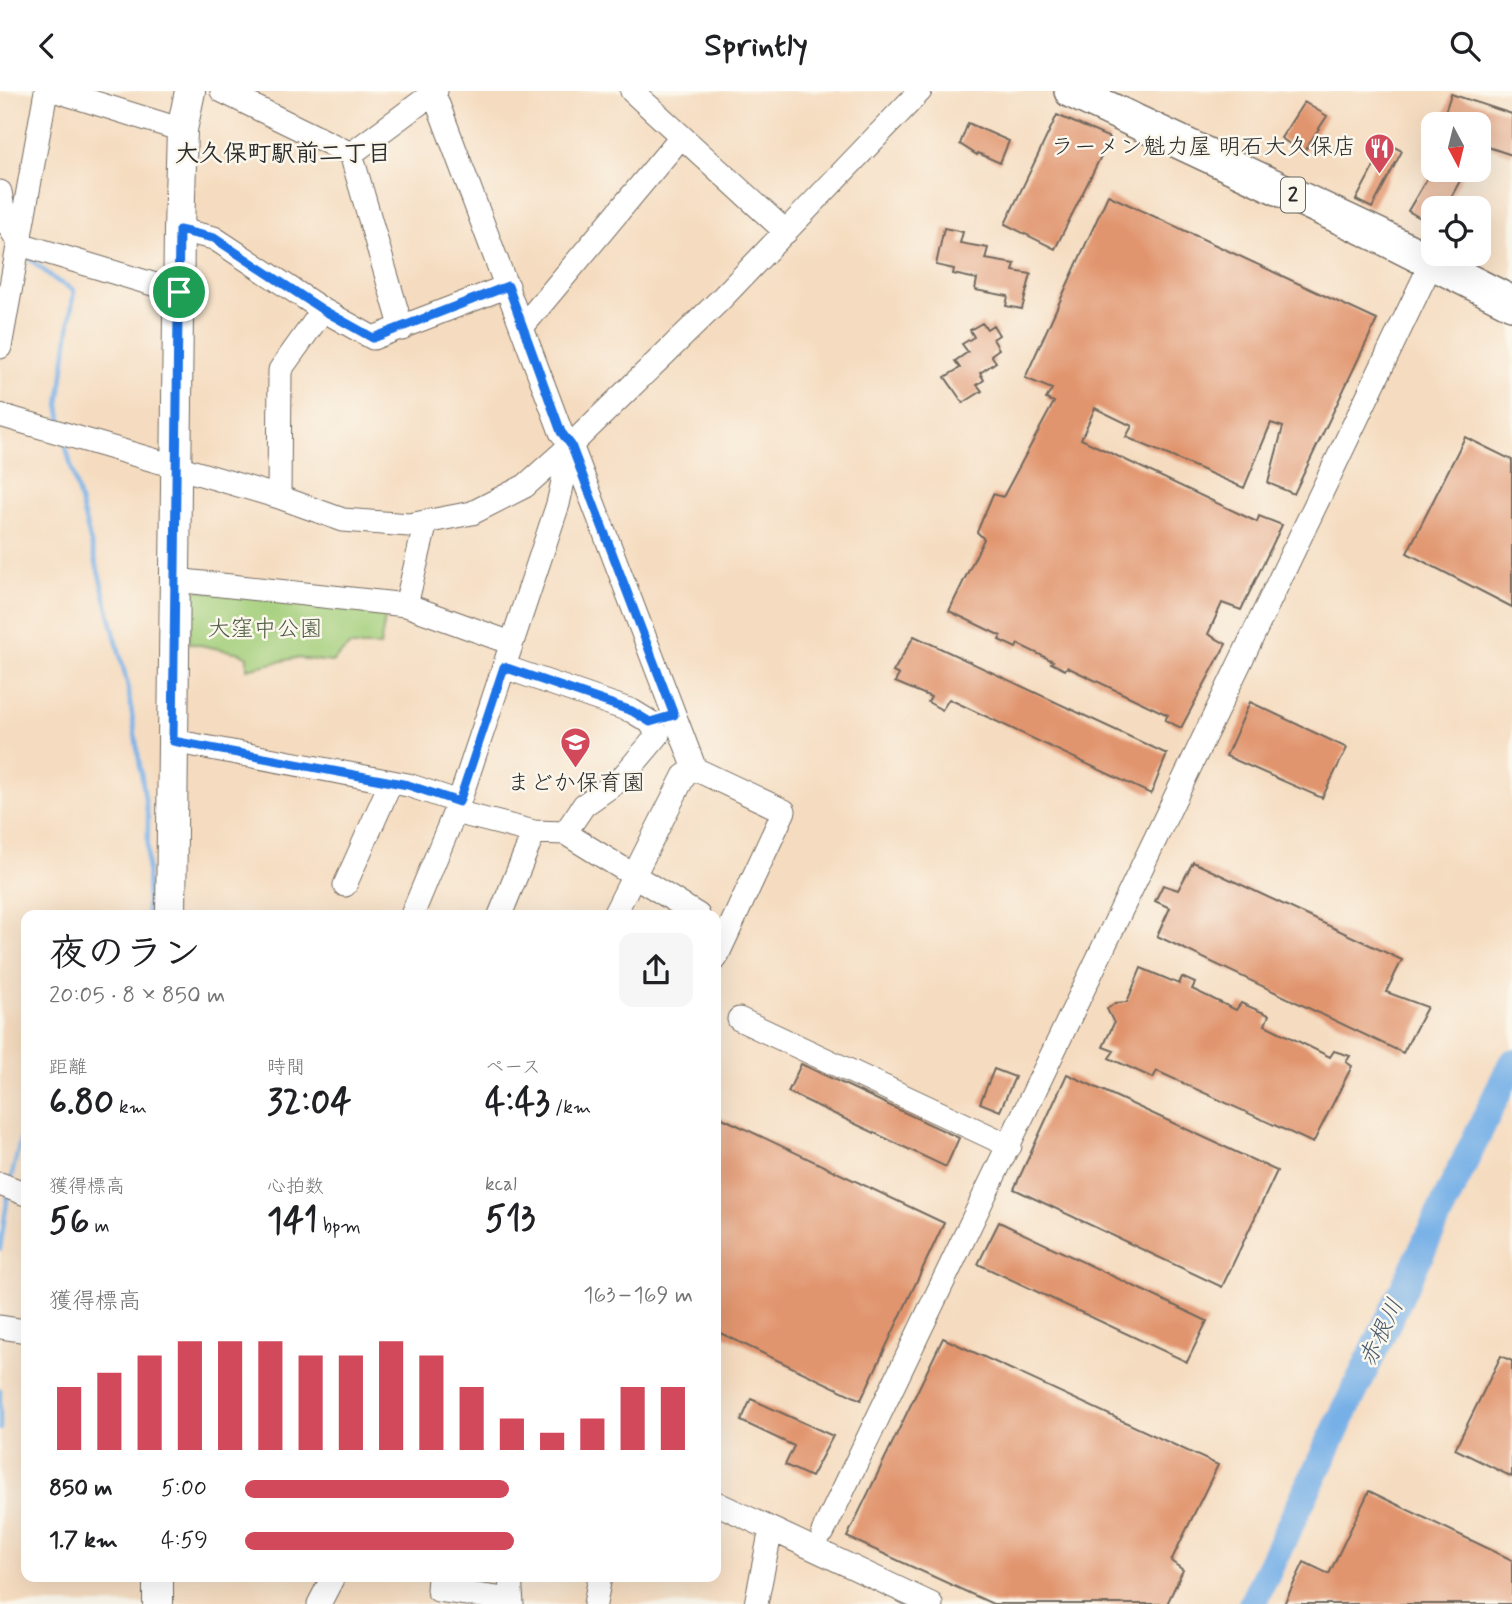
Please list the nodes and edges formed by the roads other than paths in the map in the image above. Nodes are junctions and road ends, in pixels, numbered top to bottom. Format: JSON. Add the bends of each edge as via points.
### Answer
{"nodes":[{"id":1,"x":46,"y":91,"type":"edge"},
{"id":2,"x":57,"y":91,"type":"edge"},
{"id":3,"x":190,"y":91,"type":"edge"},
{"id":4,"x":222,"y":91,"type":"edge"},
{"id":5,"x":435,"y":91,"type":"edge"},
{"id":6,"x":632,"y":91,"type":"edge"},
{"id":7,"x":920,"y":91,"type":"edge"},
{"id":8,"x":1071,"y":91,"type":"edge"},
{"id":9,"x":182,"y":130,"type":"junction"},
{"id":10,"x":680,"y":138,"type":"junction"},
{"id":11,"x":351,"y":154,"type":"junction"},
{"id":12,"x":0,"y":192,"type":"edge"},
{"id":13,"x":179,"y":230,"type":"junction"},
{"id":14,"x":786,"y":232,"type":"junction"},
{"id":15,"x":20,"y":244,"type":"junction"},
{"id":16,"x":1421,"y":259,"type":"edge"},
{"id":17,"x":1430,"y":266,"type":"edge"},
{"id":18,"x":1435,"y":266,"type":"edge"},
{"id":19,"x":508,"y":286,"type":"junction"},
{"id":20,"x":179,"y":292,"type":"junction"},
{"id":21,"x":1512,"y":303,"type":"edge"},
{"id":22,"x":4,"y":306,"type":"edge"},
{"id":23,"x":323,"y":310,"type":"junction"},
{"id":24,"x":523,"y":325,"type":"junction"},
{"id":25,"x":402,"y":329,"type":"junction"},
{"id":26,"x":0,"y":347,"type":"edge"},
{"id":27,"x":0,"y":415,"type":"edge"},
{"id":28,"x":571,"y":445,"type":"junction"},
{"id":29,"x":176,"y":468,"type":"junction"},
{"id":30,"x":279,"y":497,"type":"junction"},
{"id":31,"x":426,"y":522,"type":"junction"},
{"id":32,"x":175,"y":580,"type":"junction"},
{"id":33,"x":406,"y":605,"type":"junction"},
{"id":34,"x":511,"y":643,"type":"junction"},
{"id":35,"x":504,"y":667,"type":"junction"},
{"id":36,"x":674,"y":715,"type":"junction"},
{"id":37,"x":650,"y":722,"type":"junction"},
{"id":38,"x":173,"y":741,"type":"junction"},
{"id":39,"x":695,"y":769,"type":"junction"},
{"id":40,"x":391,"y":782,"type":"junction"},
{"id":41,"x":457,"y":807,"type":"junction"},
{"id":42,"x":534,"y":832,"type":"junction"},
{"id":43,"x":565,"y":833,"type":"junction"},
{"id":44,"x":632,"y":875,"type":"junction"},
{"id":45,"x":345,"y":885,"type":"dead end"},
{"id":46,"x":171,"y":910,"type":"edge"},
{"id":47,"x":414,"y":910,"type":"edge"},
{"id":48,"x":502,"y":910,"type":"edge"},
{"id":49,"x":616,"y":910,"type":"edge"},
{"id":50,"x":690,"y":910,"type":"edge"},
{"id":51,"x":722,"y":930,"type":"edge"},
{"id":52,"x":739,"y":1019,"type":"dead end"},
{"id":53,"x":1010,"y":1146,"type":"junction"},
{"id":54,"x":0,"y":1184,"type":"edge"},
{"id":55,"x":21,"y":1192,"type":"edge"},
{"id":56,"x":0,"y":1327,"type":"edge"},
{"id":57,"x":21,"y":1330,"type":"edge"},
{"id":58,"x":721,"y":1505,"type":"edge"},
{"id":59,"x":771,"y":1529,"type":"junction"},
{"id":60,"x":823,"y":1532,"type":"dead end"},
{"id":61,"x":158,"y":1582,"type":"edge"},
{"id":62,"x":330,"y":1582,"type":"edge"},
{"id":63,"x":439,"y":1582,"type":"edge"},
{"id":64,"x":510,"y":1582,"type":"edge"},
{"id":65,"x":599,"y":1582,"type":"edge"},
{"id":66,"x":512,"y":1602,"type":"edge"},
{"id":67,"x":158,"y":1604,"type":"edge"},
{"id":68,"x":319,"y":1604,"type":"edge"},
{"id":69,"x":595,"y":1604,"type":"edge"},
{"id":70,"x":757,"y":1604,"type":"edge"},
{"id":71,"x":931,"y":1604,"type":"edge"}],
"edges":[{"from":1,"to":15,"type":"street"},
{"from":2,"to":9,"type":"street"},
{"from":3,"to":9,"type":"main road"},
{"from":4,"to":11,"type":"street"},
{"from":5,"to":11,"type":"street"},
{"from":5,"to":19,"type":"street"},
{"from":6,"to":10,"type":"street"},
{"from":7,"to":14,"type":"street"},
{"from":8,"to":16,"type":"highway","number":"2"},
{"from":9,"to":13,"type":"main road"},
{"from":10,"to":14,"type":"street"},
{"from":10,"to":24,"type":"street"},
{"from":11,"to":25,"type":"street"},
{"from":12,"to":15,"type":"street","via":[[5,220]]},
{"from":13,"to":20,"type":"main road"},
{"from":13,"to":23,"type":"street","via":[[214,238]]},
{"from":14,"to":28,"type":"street"},
{"from":15,"to":20,"type":"street"},
{"from":15,"to":22,"type":"street"},
{"from":17,"to":53,"type":"street"},
{"from":18,"to":21,"type":"highway","number":"2"},
{"from":19,"to":24,"type":"street"},
{"from":19,"to":25,"type":"street"},
{"from":20,"to":29,"type":"main road"},
{"from":22,"to":26,"type":"street"},
{"from":23,"to":25,"type":"street","via":[[373,338]]},
{"from":23,"to":30,"type":"street","via":[[280,370]]},
{"from":24,"to":28,"type":"street","via":[[561,432]]},
{"from":27,"to":29,"type":"street"},
{"from":28,"to":31,"type":"street","via":[[525,486],[472,513]]},
{"from":28,"to":34,"type":"street","via":[[558,504]]},
{"from":28,"to":36,"type":"street"},
{"from":29,"to":30,"type":"street"},
{"from":29,"to":32,"type":"main road"},
{"from":30,"to":31,"type":"street","via":[[343,520]]},
{"from":31,"to":33,"type":"street"},
{"from":32,"to":33,"type":"street"},
{"from":32,"to":38,"type":"main road"},
{"from":33,"to":34,"type":"street"},
{"from":34,"to":35,"type":"street"},
{"from":35,"to":37,"type":"street","via":[[632,711]]},
{"from":35,"to":41,"type":"street"},
{"from":36,"to":37,"type":"street"},
{"from":36,"to":39,"type":"street"},
{"from":37,"to":43,"type":"street","via":[[659,735],[621,779],[584,805]]},
{"from":38,"to":40,"type":"street"},
{"from":38,"to":46,"type":"main road"},
{"from":39,"to":44,"type":"street","via":[[684,776]]},
{"from":39,"to":51,"type":"street","via":[[784,811]]},
{"from":40,"to":41,"type":"street"},
{"from":40,"to":45,"type":"street"},
{"from":41,"to":42,"type":"street"},
{"from":41,"to":47,"type":"street"},
{"from":42,"to":43,"type":"street"},
{"from":42,"to":48,"type":"street"},
{"from":43,"to":44,"type":"street"},
{"from":44,"to":49,"type":"street"},
{"from":44,"to":50,"type":"street"},
{"from":52,"to":53,"type":"street"},
{"from":53,"to":60,"type":"street"},
{"from":54,"to":55,"type":"street"},
{"from":56,"to":57,"type":"street"},
{"from":58,"to":59,"type":"street"},
{"from":59,"to":70,"type":"street"},
{"from":59,"to":71,"type":"street"},
{"from":61,"to":67,"type":"main road"},
{"from":62,"to":68,"type":"street"},
{"from":63,"to":66,"type":"street","via":[[438,1590]]},
{"from":64,"to":66,"type":"street"},
{"from":65,"to":69,"type":"street"}]}
